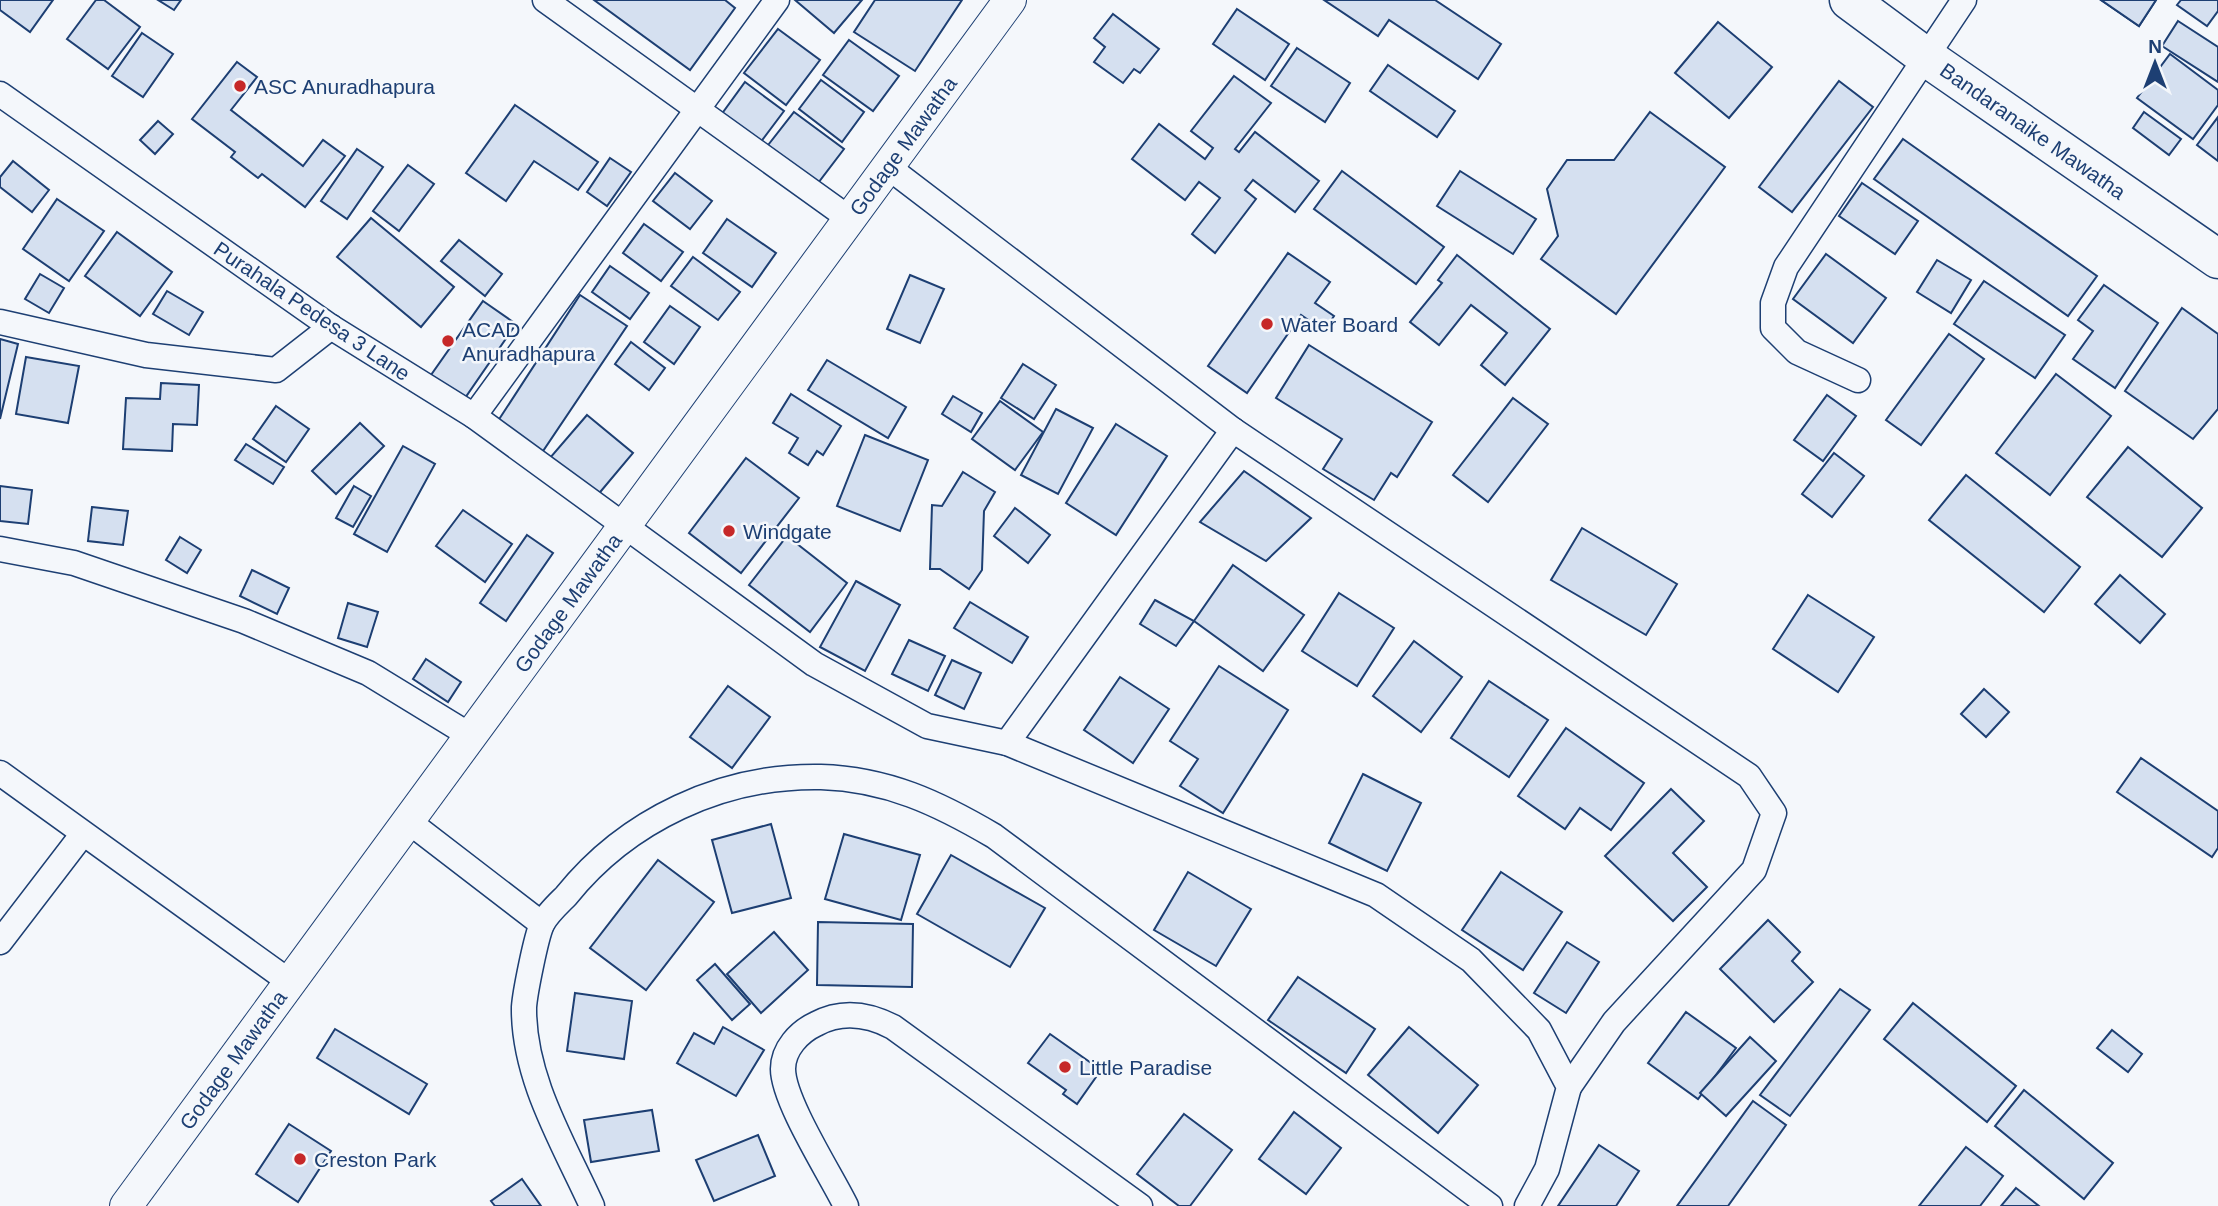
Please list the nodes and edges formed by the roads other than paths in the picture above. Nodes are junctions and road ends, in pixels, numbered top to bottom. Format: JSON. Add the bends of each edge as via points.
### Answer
{"nodes":[{"id":1,"x":545,"y":0,"type":"edge"},
{"id":2,"x":777,"y":0,"type":"edge"},
{"id":3,"x":1010,"y":0,"type":"edge"},
{"id":4,"x":1849,"y":0,"type":"edge"},
{"id":5,"x":1964,"y":0,"type":"edge"},
{"id":6,"x":1926,"y":57,"type":"junction"},
{"id":7,"x":0,"y":94,"type":"edge"},
{"id":8,"x":698,"y":111,"type":"junction"},
{"id":9,"x":888,"y":167,"type":"junction"},
{"id":10,"x":850,"y":219,"type":"junction"},
{"id":11,"x":2218,"y":259,"type":"edge"},
{"id":12,"x":0,"y":321,"type":"edge"},
{"id":13,"x":331,"y":327,"type":"junction"},
{"id":14,"x":1858,"y":380,"type":"dead end"},
{"id":15,"x":474,"y":416,"type":"junction"},
{"id":16,"x":1233,"y":430,"type":"junction"},
{"id":17,"x":626,"y":525,"type":"junction"},
{"id":18,"x":0,"y":550,"type":"edge"},
{"id":19,"x":471,"y":736,"type":"junction"},
{"id":20,"x":1007,"y":743,"type":"junction"},
{"id":21,"x":0,"y":773,"type":"edge"},
{"id":22,"x":408,"y":821,"type":"junction"},
{"id":23,"x":82,"y":835,"type":"junction"},
{"id":24,"x":542,"y":924,"type":"junction"},
{"id":25,"x":0,"y":942,"type":"edge"},
{"id":26,"x":290,"y":982,"type":"junction"},
{"id":27,"x":1569,"y":1087,"type":"junction"},
{"id":28,"x":126,"y":1206,"type":"edge"},
{"id":29,"x":592,"y":1206,"type":"edge"},
{"id":30,"x":846,"y":1206,"type":"edge"},
{"id":31,"x":1140,"y":1206,"type":"edge"},
{"id":32,"x":1490,"y":1206,"type":"edge"},
{"id":33,"x":1527,"y":1206,"type":"edge"}],
"edges":[{"from":1,"to":8,"type":"street"},
{"from":2,"to":8,"type":"street"},
{"from":3,"to":9,"type":"street","name":"Godage Mawatha"},
{"from":4,"to":6,"type":"highway","name":"Bandaranaike Mawatha"},
{"from":5,"to":6,"type":"street"},
{"from":6,"to":11,"type":"highway","name":"Bandaranaike Mawatha"},
{"from":6,"to":14,"type":"street","via":[[1786,267],[1773,303],[1773,328],[1797,352]]},
{"from":7,"to":13,"type":"street","name":"Purahala Pedesa 3 Lane"},
{"from":8,"to":10,"type":"street"},
{"from":8,"to":15,"type":"street"},
{"from":9,"to":10,"type":"street","name":"Godage Mawatha"},
{"from":9,"to":16,"type":"street"},
{"from":10,"to":17,"type":"street","name":"Godage Mawatha"},
{"from":12,"to":13,"type":"street","via":[[146,355],[276,370]]},
{"from":13,"to":15,"type":"street","name":"Purahala Pedesa 3 Lane"},
{"from":15,"to":17,"type":"street","name":"Purahala Pedesa 3 Lane"},
{"from":16,"to":20,"type":"street"},
{"from":16,"to":27,"type":"street","via":[[1749,776],[1774,813],[1755,870],[1614,1022]]},
{"from":17,"to":19,"type":"street","name":"Godage Mawatha"},
{"from":17,"to":20,"type":"street","name":"Purahala Pedesa 3 Lane","via":[[814,664],[928,726]]},
{"from":18,"to":19,"type":"street","via":[[74,562],[244,621],[368,673]]},
{"from":19,"to":22,"type":"street","name":"Godage Mawatha"},
{"from":20,"to":27,"type":"street","name":"Purahala Pedesa 3 Lane","via":[[1376,895],[1471,960],[1539,1030]]},
{"from":21,"to":23,"type":"street"},
{"from":22,"to":24,"type":"street"},
{"from":22,"to":26,"type":"street","name":"Godage Mawatha"},
{"from":23,"to":25,"type":"street"},
{"from":23,"to":26,"type":"street"},
{"from":24,"to":29,"type":"street","via":[[524,1005],[527,1046],[536,1083]]},
{"from":24,"to":32,"type":"street","via":[[588,868],[660,814],[712,793],[773,780],[821,777],[877,784],[938,803],[994,836]]},
{"from":26,"to":28,"type":"street","name":"Godage Mawatha"},
{"from":27,"to":33,"type":"street","via":[[1547,1169]]},
{"from":30,"to":31,"type":"street","via":[[790,1097],[783,1068],[792,1042],[806,1029],[843,1015],[863,1015],[893,1027]]}]}
